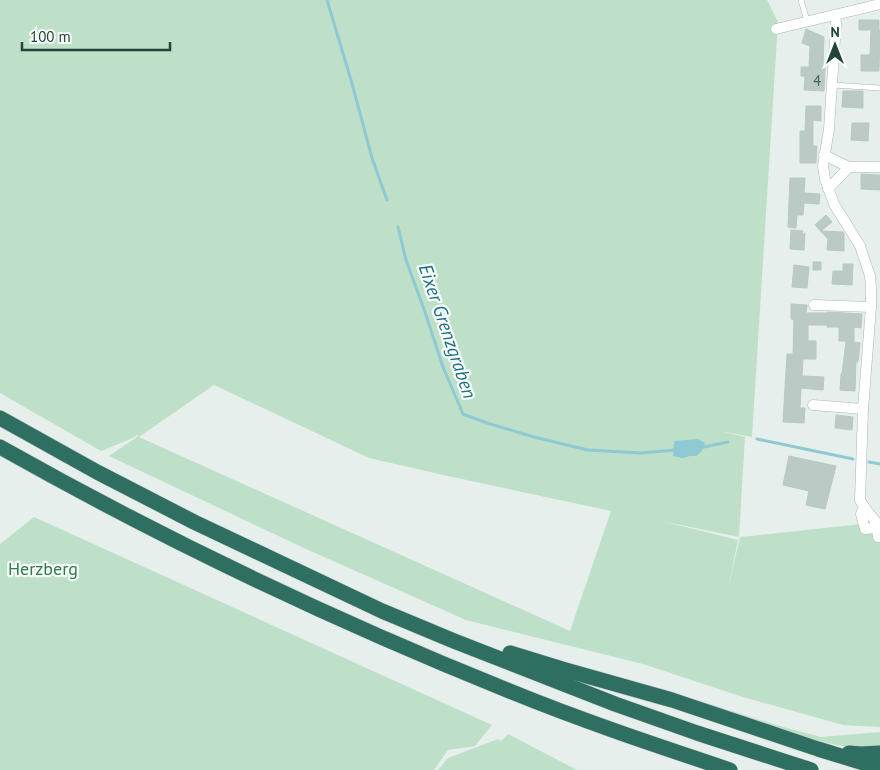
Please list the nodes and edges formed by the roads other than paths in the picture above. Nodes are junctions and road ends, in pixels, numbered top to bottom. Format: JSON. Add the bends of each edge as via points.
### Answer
{"nodes":[{"id":1,"x":801,"y":0,"type":"edge"},
{"id":2,"x":880,"y":4,"type":"edge"},
{"id":3,"x":835,"y":15,"type":"junction"},
{"id":4,"x":808,"y":22,"type":"junction"},
{"id":5,"x":776,"y":29,"type":"dead end"},
{"id":6,"x":832,"y":86,"type":"junction"},
{"id":7,"x":880,"y":88,"type":"edge"},
{"id":8,"x":824,"y":155,"type":"junction"},
{"id":9,"x":849,"y":166,"type":"junction"},
{"id":10,"x":880,"y":166,"type":"edge"},
{"id":11,"x":828,"y":190,"type":"junction"},
{"id":12,"x":814,"y":305,"type":"dead end"},
{"id":13,"x":871,"y":307,"type":"junction"},
{"id":14,"x":813,"y":406,"type":"dead end"},
{"id":15,"x":863,"y":409,"type":"junction"},
{"id":16,"x":0,"y":418,"type":"edge"},
{"id":17,"x":0,"y":447,"type":"edge"},
{"id":18,"x":878,"y":528,"type":"edge"},
{"id":19,"x":454,"y":641,"type":"junction"},
{"id":20,"x":818,"y":750,"type":"junction"},
{"id":21,"x":880,"y":753,"type":"edge"},
{"id":22,"x":689,"y":756,"type":"junction"},
{"id":23,"x":880,"y":768,"type":"edge"},
{"id":24,"x":704,"y":770,"type":"edge"},
{"id":25,"x":730,"y":770,"type":"edge"},
{"id":26,"x":811,"y":770,"type":"edge"}],
"edges":[{"from":1,"to":4,"type":"lane"},
{"from":2,"to":3,"type":"street"},
{"from":3,"to":4,"type":"street"},
{"from":3,"to":6,"type":"street"},
{"from":4,"to":5,"type":"street"},
{"from":6,"to":7,"type":"lane"},
{"from":6,"to":8,"type":"street","via":[[830,129]]},
{"from":8,"to":9,"type":"street"},
{"from":8,"to":11,"type":"street"},
{"from":9,"to":10,"type":"street"},
{"from":9,"to":11,"type":"street"},
{"from":11,"to":13,"type":"street","via":[[866,261]]},
{"from":12,"to":13,"type":"street"},
{"from":13,"to":15,"type":"street"},
{"from":14,"to":15,"type":"street"},
{"from":15,"to":18,"type":"street","via":[[860,500],[866,529]]},
{"from":16,"to":19,"type":"highway","via":[[194,522],[382,611]]},
{"from":17,"to":22,"type":"highway","via":[[255,580],[373,634],[507,690]]},
{"from":19,"to":20,"type":"highway","via":[[507,652],[664,698]]},
{"from":19,"to":26,"type":"highway","via":[[615,704]]},
{"from":20,"to":21,"type":"highway"},
{"from":20,"to":23,"type":"highway"},
{"from":22,"to":24,"type":"highway"},
{"from":22,"to":25,"type":"highway"}]}
